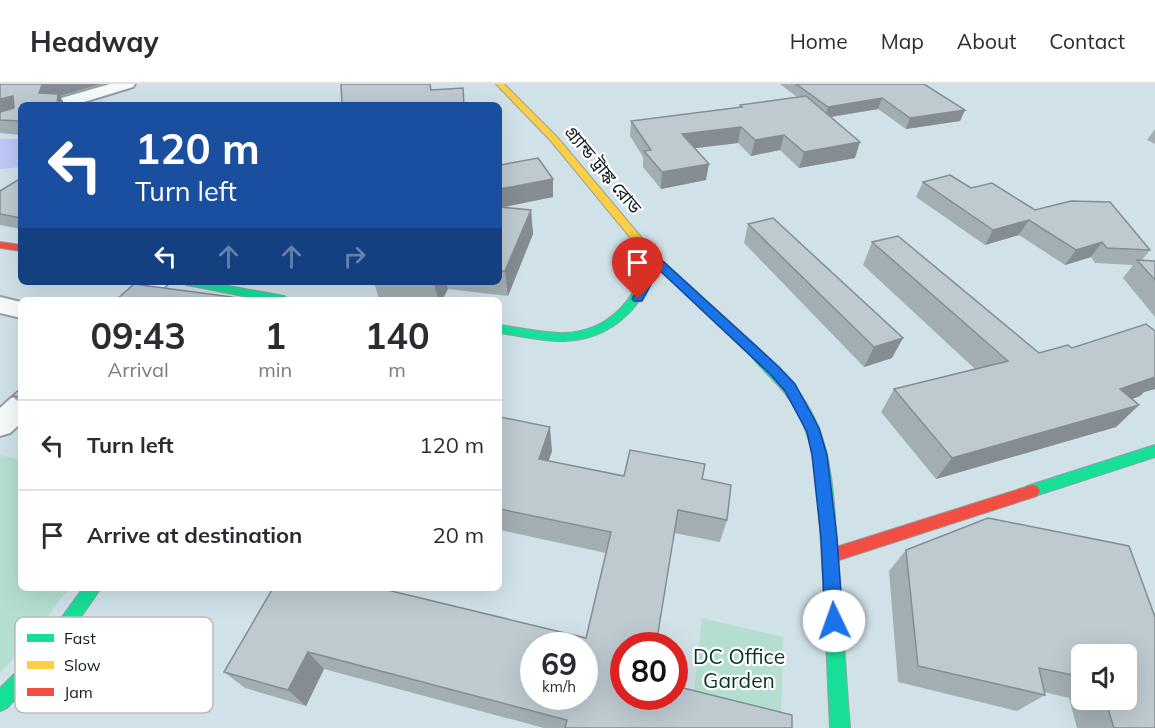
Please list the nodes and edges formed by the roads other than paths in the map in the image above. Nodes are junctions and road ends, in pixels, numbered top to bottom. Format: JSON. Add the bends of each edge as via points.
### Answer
{"nodes":[{"id":1,"x":127,"y":84,"type":"edge"},
{"id":2,"x":500,"y":84,"type":"edge"},
{"id":3,"x":67,"y":102,"type":"edge"},
{"id":4,"x":0,"y":245,"type":"edge"},
{"id":5,"x":18,"y":248,"type":"edge"},
{"id":6,"x":652,"y":257,"type":"junction"},
{"id":7,"x":154,"y":285,"type":"edge"},
{"id":8,"x":203,"y":285,"type":"edge"},
{"id":9,"x":140,"y":297,"type":"edge"},
{"id":10,"x":268,"y":297,"type":"edge"},
{"id":11,"x":0,"y":305,"type":"edge"},
{"id":12,"x":18,"y":309,"type":"edge"},
{"id":13,"x":502,"y":329,"type":"edge"},
{"id":14,"x":18,"y":409,"type":"edge"},
{"id":15,"x":0,"y":425,"type":"edge"},
{"id":16,"x":1155,"y":451,"type":"edge"},
{"id":17,"x":830,"y":556,"type":"junction"},
{"id":18,"x":91,"y":591,"type":"edge"},
{"id":19,"x":72,"y":617,"type":"edge"},
{"id":20,"x":15,"y":686,"type":"edge"},
{"id":21,"x":0,"y":701,"type":"edge"},
{"id":22,"x":840,"y":728,"type":"edge"}],
"edges":[{"from":1,"to":3,"type":"street"},
{"from":2,"to":6,"type":"main road","name":"গ্র্যান্ড ট্রাঙ্ক রোড","via":[[548,133]]},
{"from":4,"to":5,"type":"main road"},
{"from":6,"to":13,"type":"main road","via":[[649,279],[638,299],[602,329],[575,336]]},
{"from":6,"to":17,"type":"main road","name":"গ্র্যান্ড ট্রাঙ্ক রোড","via":[[774,370],[796,398],[814,432],[820,455]]},
{"from":7,"to":9,"type":"street"},
{"from":8,"to":10,"type":"main road"},
{"from":11,"to":12,"type":"street"},
{"from":14,"to":15,"type":"street"},
{"from":16,"to":17,"type":"main road"},
{"from":17,"to":22,"type":"main road","name":"গ্র্যান্ড ট্রাঙ্ক রোড"},
{"from":18,"to":19,"type":"main road"},
{"from":20,"to":21,"type":"main road"}]}
